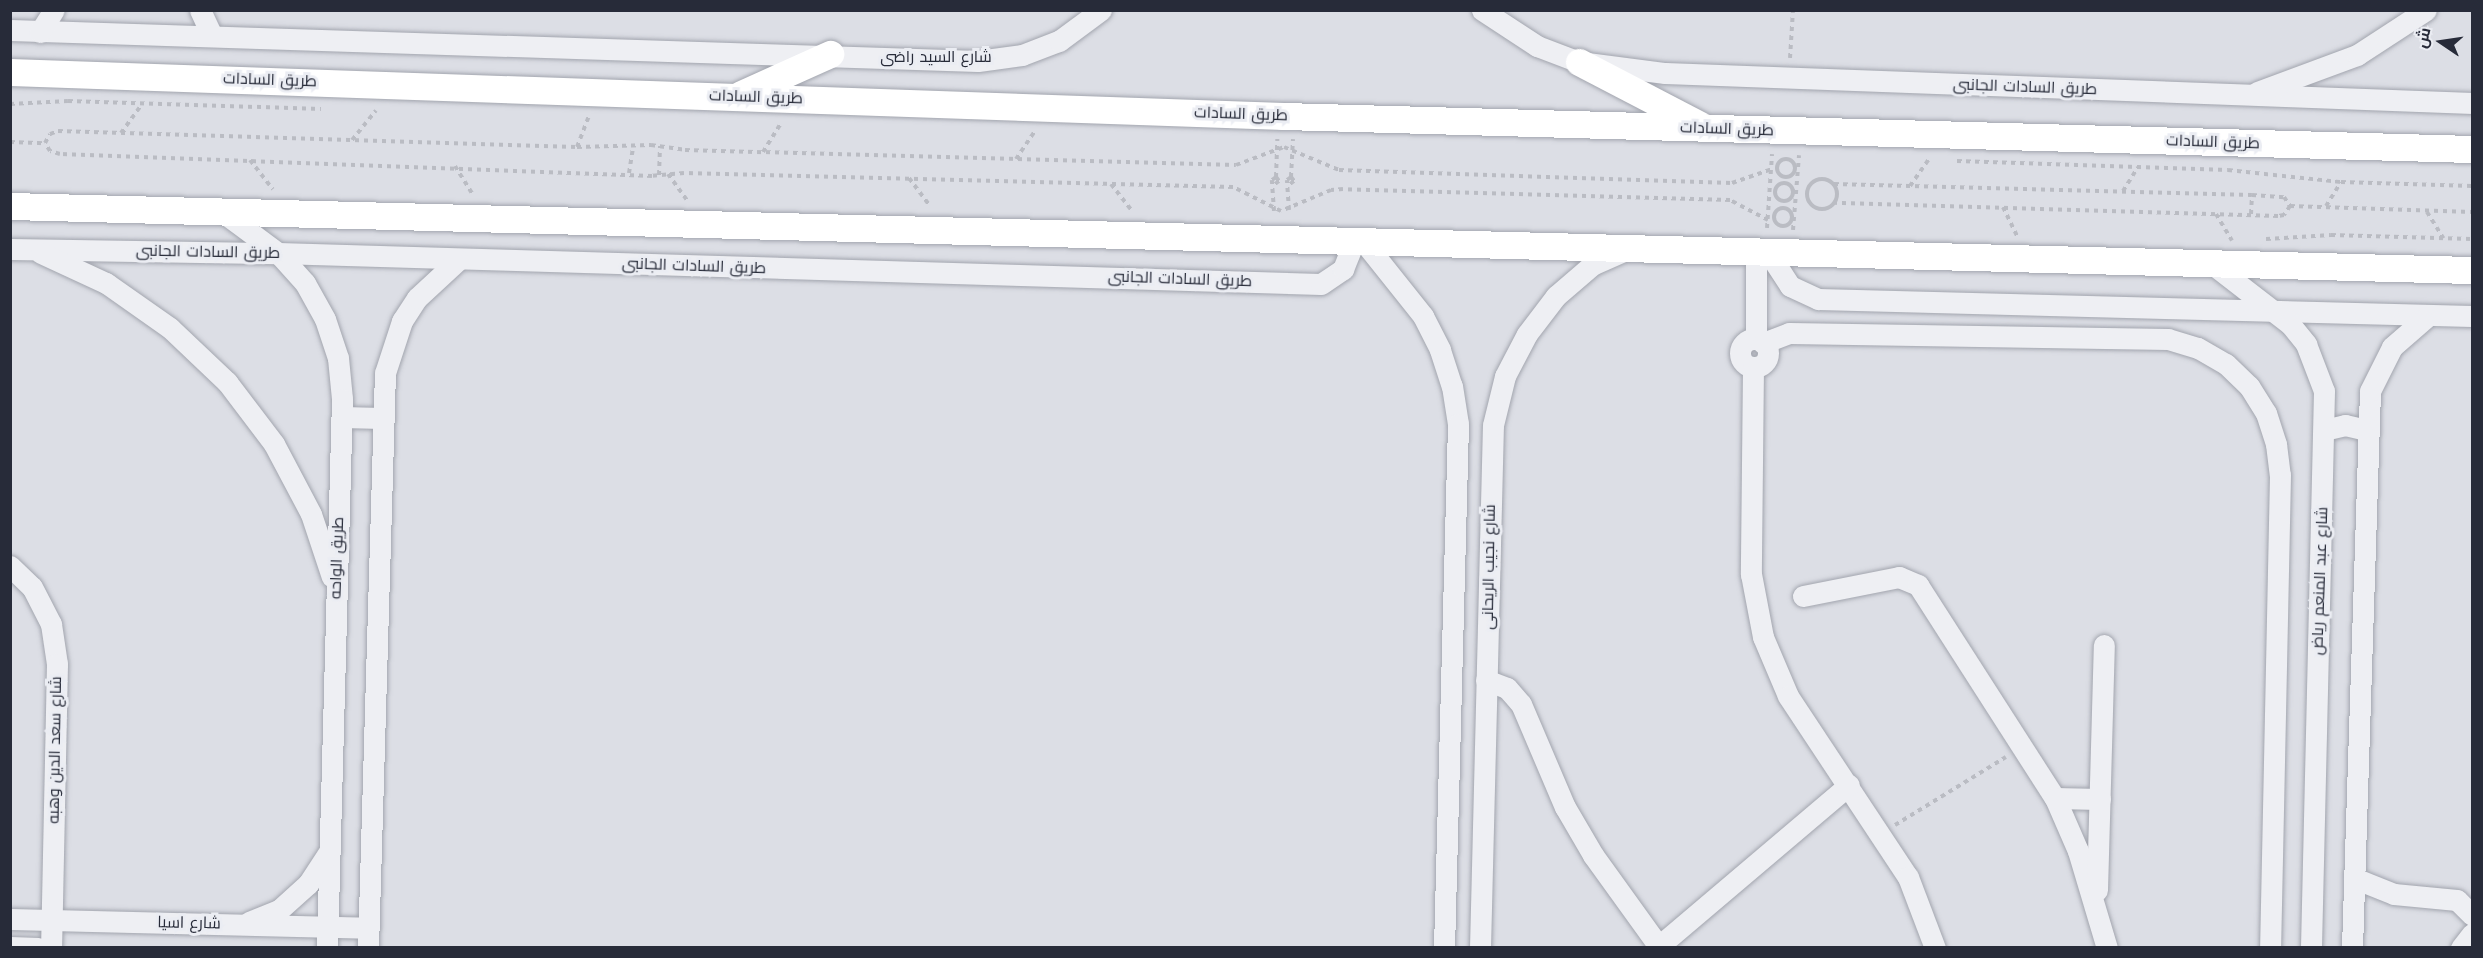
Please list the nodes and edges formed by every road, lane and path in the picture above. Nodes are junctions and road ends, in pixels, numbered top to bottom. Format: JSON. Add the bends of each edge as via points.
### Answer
{"nodes":[{"id":1,"x":54,"y":10,"type":"edge"},
{"id":2,"x":200,"y":10,"type":"edge"},
{"id":3,"x":1101,"y":10,"type":"edge"},
{"id":4,"x":1482,"y":10,"type":"edge"},
{"id":5,"x":1793,"y":10,"type":"edge"},
{"id":6,"x":2426,"y":10,"type":"edge"},
{"id":7,"x":10,"y":30,"type":"edge"},
{"id":8,"x":40,"y":32,"type":"junction"},
{"id":9,"x":211,"y":34,"type":"junction"},
{"id":10,"x":830,"y":54,"type":"junction"},
{"id":11,"x":1579,"y":62,"type":"junction"},
{"id":12,"x":10,"y":72,"type":"edge"},
{"id":13,"x":1789,"y":78,"type":"junction"},
{"id":14,"x":2245,"y":96,"type":"junction"},
{"id":15,"x":734,"y":97,"type":"junction"},
{"id":16,"x":142,"y":103,"type":"dead end"},
{"id":17,"x":2472,"y":103,"type":"edge"},
{"id":18,"x":376,"y":110,"type":"dead end"},
{"id":19,"x":589,"y":115,"type":"dead end"},
{"id":20,"x":780,"y":123,"type":"dead end"},
{"id":21,"x":1706,"y":129,"type":"junction"},
{"id":22,"x":1036,"y":130,"type":"dead end"},
{"id":23,"x":121,"y":133,"type":"junction"},
{"id":24,"x":1277,"y":138,"type":"dead end"},
{"id":25,"x":1293,"y":139,"type":"dead end"},
{"id":26,"x":351,"y":140,"type":"junction"},
{"id":27,"x":10,"y":142,"type":"edge"},
{"id":28,"x":45,"y":143,"type":"junction"},
{"id":29,"x":660,"y":146,"type":"junction"},
{"id":30,"x":577,"y":147,"type":"junction"},
{"id":31,"x":633,"y":147,"type":"junction"},
{"id":32,"x":1277,"y":148,"type":"junction"},
{"id":33,"x":1292,"y":148,"type":"junction"},
{"id":34,"x":2472,"y":150,"type":"edge"},
{"id":35,"x":763,"y":152,"type":"junction"},
{"id":36,"x":1772,"y":154,"type":"dead end"},
{"id":37,"x":1799,"y":155,"type":"dead end"},
{"id":38,"x":250,"y":159,"type":"junction"},
{"id":39,"x":1016,"y":159,"type":"junction"},
{"id":40,"x":1928,"y":159,"type":"dead end"},
{"id":41,"x":454,"y":166,"type":"junction"},
{"id":42,"x":2138,"y":167,"type":"dead end"},
{"id":43,"x":1772,"y":169,"type":"junction"},
{"id":44,"x":629,"y":173,"type":"junction"},
{"id":45,"x":668,"y":174,"type":"junction"},
{"id":46,"x":659,"y":175,"type":"junction"},
{"id":47,"x":1785,"y":177,"type":"junction"},
{"id":48,"x":909,"y":178,"type":"junction"},
{"id":49,"x":2341,"y":182,"type":"dead end"},
{"id":50,"x":1111,"y":184,"type":"junction"},
{"id":51,"x":1784,"y":184,"type":"junction"},
{"id":52,"x":1834,"y":184,"type":"junction"},
{"id":53,"x":1910,"y":186,"type":"junction"},
{"id":54,"x":276,"y":192,"type":"dead end"},
{"id":55,"x":1770,"y":192,"type":"junction"},
{"id":56,"x":1776,"y":192,"type":"junction"},
{"id":57,"x":1795,"y":192,"type":"junction"},
{"id":58,"x":2123,"y":192,"type":"junction"},
{"id":59,"x":1808,"y":193,"type":"junction"},
{"id":60,"x":2252,"y":195,"type":"junction"},
{"id":61,"x":475,"y":198,"type":"dead end"},
{"id":62,"x":1783,"y":201,"type":"junction"},
{"id":63,"x":1834,"y":203,"type":"junction"},
{"id":64,"x":690,"y":204,"type":"dead end"},
{"id":65,"x":10,"y":206,"type":"edge"},
{"id":66,"x":2290,"y":206,"type":"junction"},
{"id":67,"x":2003,"y":207,"type":"junction"},
{"id":68,"x":2325,"y":207,"type":"junction"},
{"id":69,"x":1783,"y":208,"type":"junction"},
{"id":70,"x":932,"y":209,"type":"dead end"},
{"id":71,"x":1274,"y":210,"type":"junction"},
{"id":72,"x":1289,"y":210,"type":"junction"},
{"id":73,"x":2427,"y":211,"type":"junction"},
{"id":74,"x":2472,"y":212,"type":"edge"},
{"id":75,"x":224,"y":213,"type":"junction"},
{"id":76,"x":2216,"y":213,"type":"junction"},
{"id":77,"x":1134,"y":214,"type":"dead end"},
{"id":78,"x":2251,"y":214,"type":"junction"},
{"id":79,"x":1274,"y":218,"type":"dead end"},
{"id":80,"x":1289,"y":218,"type":"dead end"},
{"id":81,"x":1768,"y":220,"type":"junction"},
{"id":82,"x":1793,"y":231,"type":"dead end"},
{"id":83,"x":2018,"y":237,"type":"dead end"},
{"id":84,"x":2443,"y":238,"type":"dead end"},
{"id":85,"x":2232,"y":241,"type":"dead end"},
{"id":86,"x":1359,"y":242,"type":"junction"},
{"id":87,"x":1763,"y":243,"type":"junction"},
{"id":88,"x":1634,"y":247,"type":"junction"},
{"id":89,"x":10,"y":249,"type":"edge"},
{"id":90,"x":35,"y":250,"type":"junction"},
{"id":91,"x":278,"y":253,"type":"junction"},
{"id":92,"x":458,"y":260,"type":"junction"},
{"id":93,"x":2211,"y":263,"type":"junction"},
{"id":94,"x":2472,"y":270,"type":"edge"},
{"id":95,"x":2271,"y":308,"type":"junction"},
{"id":96,"x":2429,"y":315,"type":"junction"},
{"id":97,"x":2472,"y":316,"type":"edge"},
{"id":98,"x":1759,"y":341,"type":"junction"},
{"id":99,"x":342,"y":417,"type":"junction"},
{"id":100,"x":382,"y":418,"type":"junction"},
{"id":101,"x":1458,"y":424,"type":"junction"},
{"id":102,"x":1493,"y":425,"type":"junction"},
{"id":103,"x":2324,"y":430,"type":"junction"},
{"id":104,"x":2366,"y":430,"type":"junction"},
{"id":105,"x":10,"y":566,"type":"edge"},
{"id":106,"x":335,"y":588,"type":"junction"},
{"id":107,"x":1803,"y":596,"type":"dead end"},
{"id":108,"x":2104,"y":645,"type":"dead end"},
{"id":109,"x":1486,"y":680,"type":"junction"},
{"id":110,"x":2022,"y":746,"type":"junction"},
{"id":111,"x":1849,"y":785,"type":"junction"},
{"id":112,"x":2055,"y":798,"type":"junction"},
{"id":113,"x":2100,"y":799,"type":"junction"},
{"id":114,"x":1882,"y":834,"type":"junction"},
{"id":115,"x":329,"y":851,"type":"junction"},
{"id":116,"x":2354,"y":878,"type":"junction"},
{"id":117,"x":2097,"y":906,"type":"junction"},
{"id":118,"x":2472,"y":915,"type":"edge"},
{"id":119,"x":10,"y":919,"type":"edge"},
{"id":120,"x":52,"y":920,"type":"junction"},
{"id":121,"x":243,"y":925,"type":"junction"},
{"id":122,"x":2472,"y":934,"type":"edge"},
{"id":123,"x":327,"y":937,"type":"edge"},
{"id":124,"x":368,"y":938,"type":"edge"},
{"id":125,"x":10,"y":947,"type":"edge"},
{"id":126,"x":1660,"y":947,"type":"edge"},
{"id":127,"x":38,"y":948,"type":"edge"},
{"id":128,"x":51,"y":948,"type":"edge"},
{"id":129,"x":1444,"y":948,"type":"edge"},
{"id":130,"x":1480,"y":948,"type":"edge"},
{"id":131,"x":1935,"y":948,"type":"edge"},
{"id":132,"x":2107,"y":948,"type":"edge"},
{"id":133,"x":2270,"y":948,"type":"edge"},
{"id":134,"x":2311,"y":948,"type":"edge"},
{"id":135,"x":2352,"y":948,"type":"edge"},
{"id":136,"x":2462,"y":948,"type":"edge"}],
"edges":[{"from":1,"to":8,"type":"street"},
{"from":2,"to":9,"type":"street"},
{"from":3,"to":10,"type":"street","name":"شارع السيد راضى","via":[[1059,41],[1022,55],[978,61]]},
{"from":4,"to":11,"type":"street","via":[[1538,46]]},
{"from":5,"to":13,"type":"path"},
{"from":6,"to":14,"type":"street","via":[[2357,55]]},
{"from":7,"to":8,"type":"street"},
{"from":8,"to":9,"type":"street"},
{"from":9,"to":10,"type":"street"},
{"from":10,"to":15,"type":"main road"},
{"from":11,"to":13,"type":"street","name":"طريق السادات الجانبى","via":[[1665,73]]},
{"from":11,"to":21,"type":"main road"},
{"from":12,"to":15,"type":"main road","name":"طريق السادات"},
{"from":13,"to":14,"type":"street","name":"طريق السادات الجانبى"},
{"from":14,"to":17,"type":"street","name":"طريق السادات الجانبى"},
{"from":15,"to":21,"type":"main road","name":"طريق السادات"},
{"from":16,"to":23,"type":"path"},
{"from":18,"to":26,"type":"path"},
{"from":19,"to":30,"type":"path"},
{"from":20,"to":35,"type":"path"},
{"from":21,"to":34,"type":"main road","name":"طريق السادات"},
{"from":22,"to":39,"type":"path"},
{"from":23,"to":26,"type":"path"},
{"from":23,"to":28,"type":"path","via":[[54,132]]},
{"from":24,"to":32,"type":"path"},
{"from":25,"to":33,"type":"path"},
{"from":26,"to":30,"type":"path"},
{"from":27,"to":28,"type":"path"},
{"from":28,"to":38,"type":"path","via":[[50,151],[60,154]]},
{"from":29,"to":31,"type":"path"},
{"from":29,"to":35,"type":"path"},
{"from":29,"to":46,"type":"path"},
{"from":30,"to":31,"type":"path"},
{"from":31,"to":44,"type":"path"},
{"from":32,"to":33,"type":"path"},
{"from":32,"to":39,"type":"path","via":[[1236,165]]},
{"from":32,"to":71,"type":"path","via":[[1279,181],[1275,184]]},
{"from":33,"to":43,"type":"path","via":[[1318,164],[1339,170],[1732,183]]},
{"from":33,"to":72,"type":"path","via":[[1294,180],[1290,184]]},
{"from":35,"to":39,"type":"path"},
{"from":36,"to":43,"type":"path"},
{"from":37,"to":57,"type":"path"},
{"from":38,"to":41,"type":"path"},
{"from":38,"to":54,"type":"path"},
{"from":40,"to":53,"type":"path"},
{"from":41,"to":44,"type":"path"},
{"from":41,"to":61,"type":"path"},
{"from":42,"to":58,"type":"path"},
{"from":43,"to":55,"type":"path"},
{"from":44,"to":46,"type":"path"},
{"from":45,"to":46,"type":"path"},
{"from":45,"to":48,"type":"path"},
{"from":45,"to":64,"type":"path"},
{"from":47,"to":47,"type":"path","via":[[1778,166],[1785,157],[1795,168]]},
{"from":47,"to":51,"type":"path"},
{"from":48,"to":50,"type":"path"},
{"from":48,"to":70,"type":"path"},
{"from":49,"to":68,"type":"path"},
{"from":50,"to":71,"type":"path","via":[[1233,187],[1254,195]]},
{"from":50,"to":77,"type":"path"},
{"from":51,"to":56,"type":"path"},
{"from":51,"to":57,"type":"path"},
{"from":52,"to":53,"type":"path"},
{"from":52,"to":59,"type":"path","via":[[1817,180]]},
{"from":52,"to":63,"type":"path"},
{"from":53,"to":58,"type":"path"},
{"from":55,"to":56,"type":"path"},
{"from":55,"to":81,"type":"path"},
{"from":56,"to":62,"type":"path"},
{"from":57,"to":59,"type":"path"},
{"from":57,"to":62,"type":"path"},
{"from":57,"to":82,"type":"path"},
{"from":58,"to":60,"type":"path"},
{"from":59,"to":63,"type":"path","via":[[1818,208]]},
{"from":60,"to":66,"type":"path","via":[[2284,198]]},
{"from":60,"to":78,"type":"path"},
{"from":62,"to":69,"type":"path"},
{"from":63,"to":67,"type":"path"},
{"from":65,"to":75,"type":"main road"},
{"from":66,"to":68,"type":"path"},
{"from":66,"to":78,"type":"path","via":[[2284,215]]},
{"from":67,"to":76,"type":"path"},
{"from":67,"to":83,"type":"path"},
{"from":68,"to":73,"type":"path"},
{"from":69,"to":69,"type":"path","via":[[1776,211],[1774,218],[1782,226],[1789,223],[1791,215]]},
{"from":71,"to":72,"type":"path"},
{"from":71,"to":79,"type":"path"},
{"from":72,"to":80,"type":"path"},
{"from":72,"to":81,"type":"path","via":[[1319,194],[1344,189],[1730,200]]},
{"from":73,"to":74,"type":"path"},
{"from":73,"to":84,"type":"path"},
{"from":75,"to":86,"type":"main road"},
{"from":75,"to":91,"type":"street","name":"طريق الواحه"},
{"from":76,"to":78,"type":"path"},
{"from":76,"to":85,"type":"path"},
{"from":81,"to":87,"type":"path"},
{"from":86,"to":88,"type":"main road"},
{"from":86,"to":92,"type":"street","name":"طريق السادات الجانبى","via":[[1343,270],[1321,284]]},
{"from":86,"to":101,"type":"street","name":"شارع نجيب الريحانى","via":[[1423,316],[1452,386]]},
{"from":87,"to":88,"type":"main road"},
{"from":87,"to":93,"type":"main road"},
{"from":87,"to":95,"type":"street","via":[[1790,286],[1818,298]]},
{"from":87,"to":98,"type":"street"},
{"from":88,"to":102,"type":"street","name":"شارع نجيب الريحانى","via":[[1592,265],[1556,296],[1527,334],[1505,376]]},
{"from":89,"to":90,"type":"street","name":"طريق السادات الجانبى"},
{"from":90,"to":91,"type":"street","name":"طريق السادات الجانبى"},
{"from":90,"to":106,"type":"street","via":[[106,283],[161,321],[227,382],[274,444],[311,514]]},
{"from":91,"to":92,"type":"street","name":"طريق السادات الجانبى"},
{"from":91,"to":99,"type":"street","name":"طريق الواحه","via":[[305,284],[325,319],[338,358]]},
{"from":92,"to":100,"type":"street","via":[[417,298],[402,321],[385,373]]},
{"from":93,"to":94,"type":"main road"},
{"from":93,"to":95,"type":"street","name":"شارع عبد المنعم رياض"},
{"from":95,"to":96,"type":"street"},
{"from":95,"to":103,"type":"street","name":"شارع عبد المنعم رياض","via":[[2306,344],[2317,366],[2324,391]]},
{"from":96,"to":97,"type":"street"},
{"from":96,"to":104,"type":"street","via":[[2403,335],[2378,368],[2370,391]]},
{"from":98,"to":111,"type":"street","via":[[1767,358],[1753,367],[1751,574],[1755,606],[1774,667],[1788,696]]},
{"from":98,"to":133,"type":"street","via":[[1789,333],[2168,339],[2198,348],[2226,364],[2249,386],[2273,433],[2280,475]]},
{"from":99,"to":100,"type":"street"},
{"from":99,"to":106,"type":"street","name":"طريق الواحه"},
{"from":100,"to":124,"type":"street"},
{"from":101,"to":102,"type":"street"},
{"from":101,"to":129,"type":"street","name":"شارع نجيب الريحانى"},
{"from":102,"to":109,"type":"street","name":"شارع نجيب الريحانى"},
{"from":103,"to":104,"type":"street","via":[[2345,425]]},
{"from":103,"to":134,"type":"street","name":"شارع عبد المنعم رياض"},
{"from":104,"to":116,"type":"street"},
{"from":105,"to":120,"type":"street","name":"شارع سعد الدين وهبه","via":[[32,587],[51,624],[57,664]]},
{"from":106,"to":115,"type":"street","name":"طريق الواحه"},
{"from":107,"to":110,"type":"street","via":[[1899,577],[1918,585]]},
{"from":108,"to":113,"type":"street"},
{"from":109,"to":126,"type":"street","via":[[1507,688],[1521,704],[1546,766],[1587,846],[1623,902]]},
{"from":109,"to":130,"type":"street","name":"شارع نجيب الريحانى"},
{"from":110,"to":112,"type":"street"},
{"from":110,"to":114,"type":"path"},
{"from":111,"to":114,"type":"street"},
{"from":111,"to":126,"type":"street"},
{"from":112,"to":113,"type":"street"},
{"from":112,"to":117,"type":"street"},
{"from":113,"to":117,"type":"street"},
{"from":114,"to":131,"type":"street","via":[[1908,877]]},
{"from":115,"to":121,"type":"street","via":[[308,884],[279,910]]},
{"from":115,"to":123,"type":"street","name":"طريق الواحه"},
{"from":116,"to":118,"type":"street","via":[[2394,894],[2457,900]]},
{"from":116,"to":135,"type":"street"},
{"from":117,"to":132,"type":"street"},
{"from":119,"to":120,"type":"street","name":"شارع اسيا"},
{"from":120,"to":121,"type":"street","name":"شارع اسيا"},
{"from":120,"to":128,"type":"street","name":"شارع سعد الدين وهبه"},
{"from":121,"to":123,"type":"street","name":"شارع اسيا"},
{"from":122,"to":136,"type":"street"},
{"from":123,"to":124,"type":"street","name":"شارع اسيا"},
{"from":125,"to":127,"type":"street"}]}
